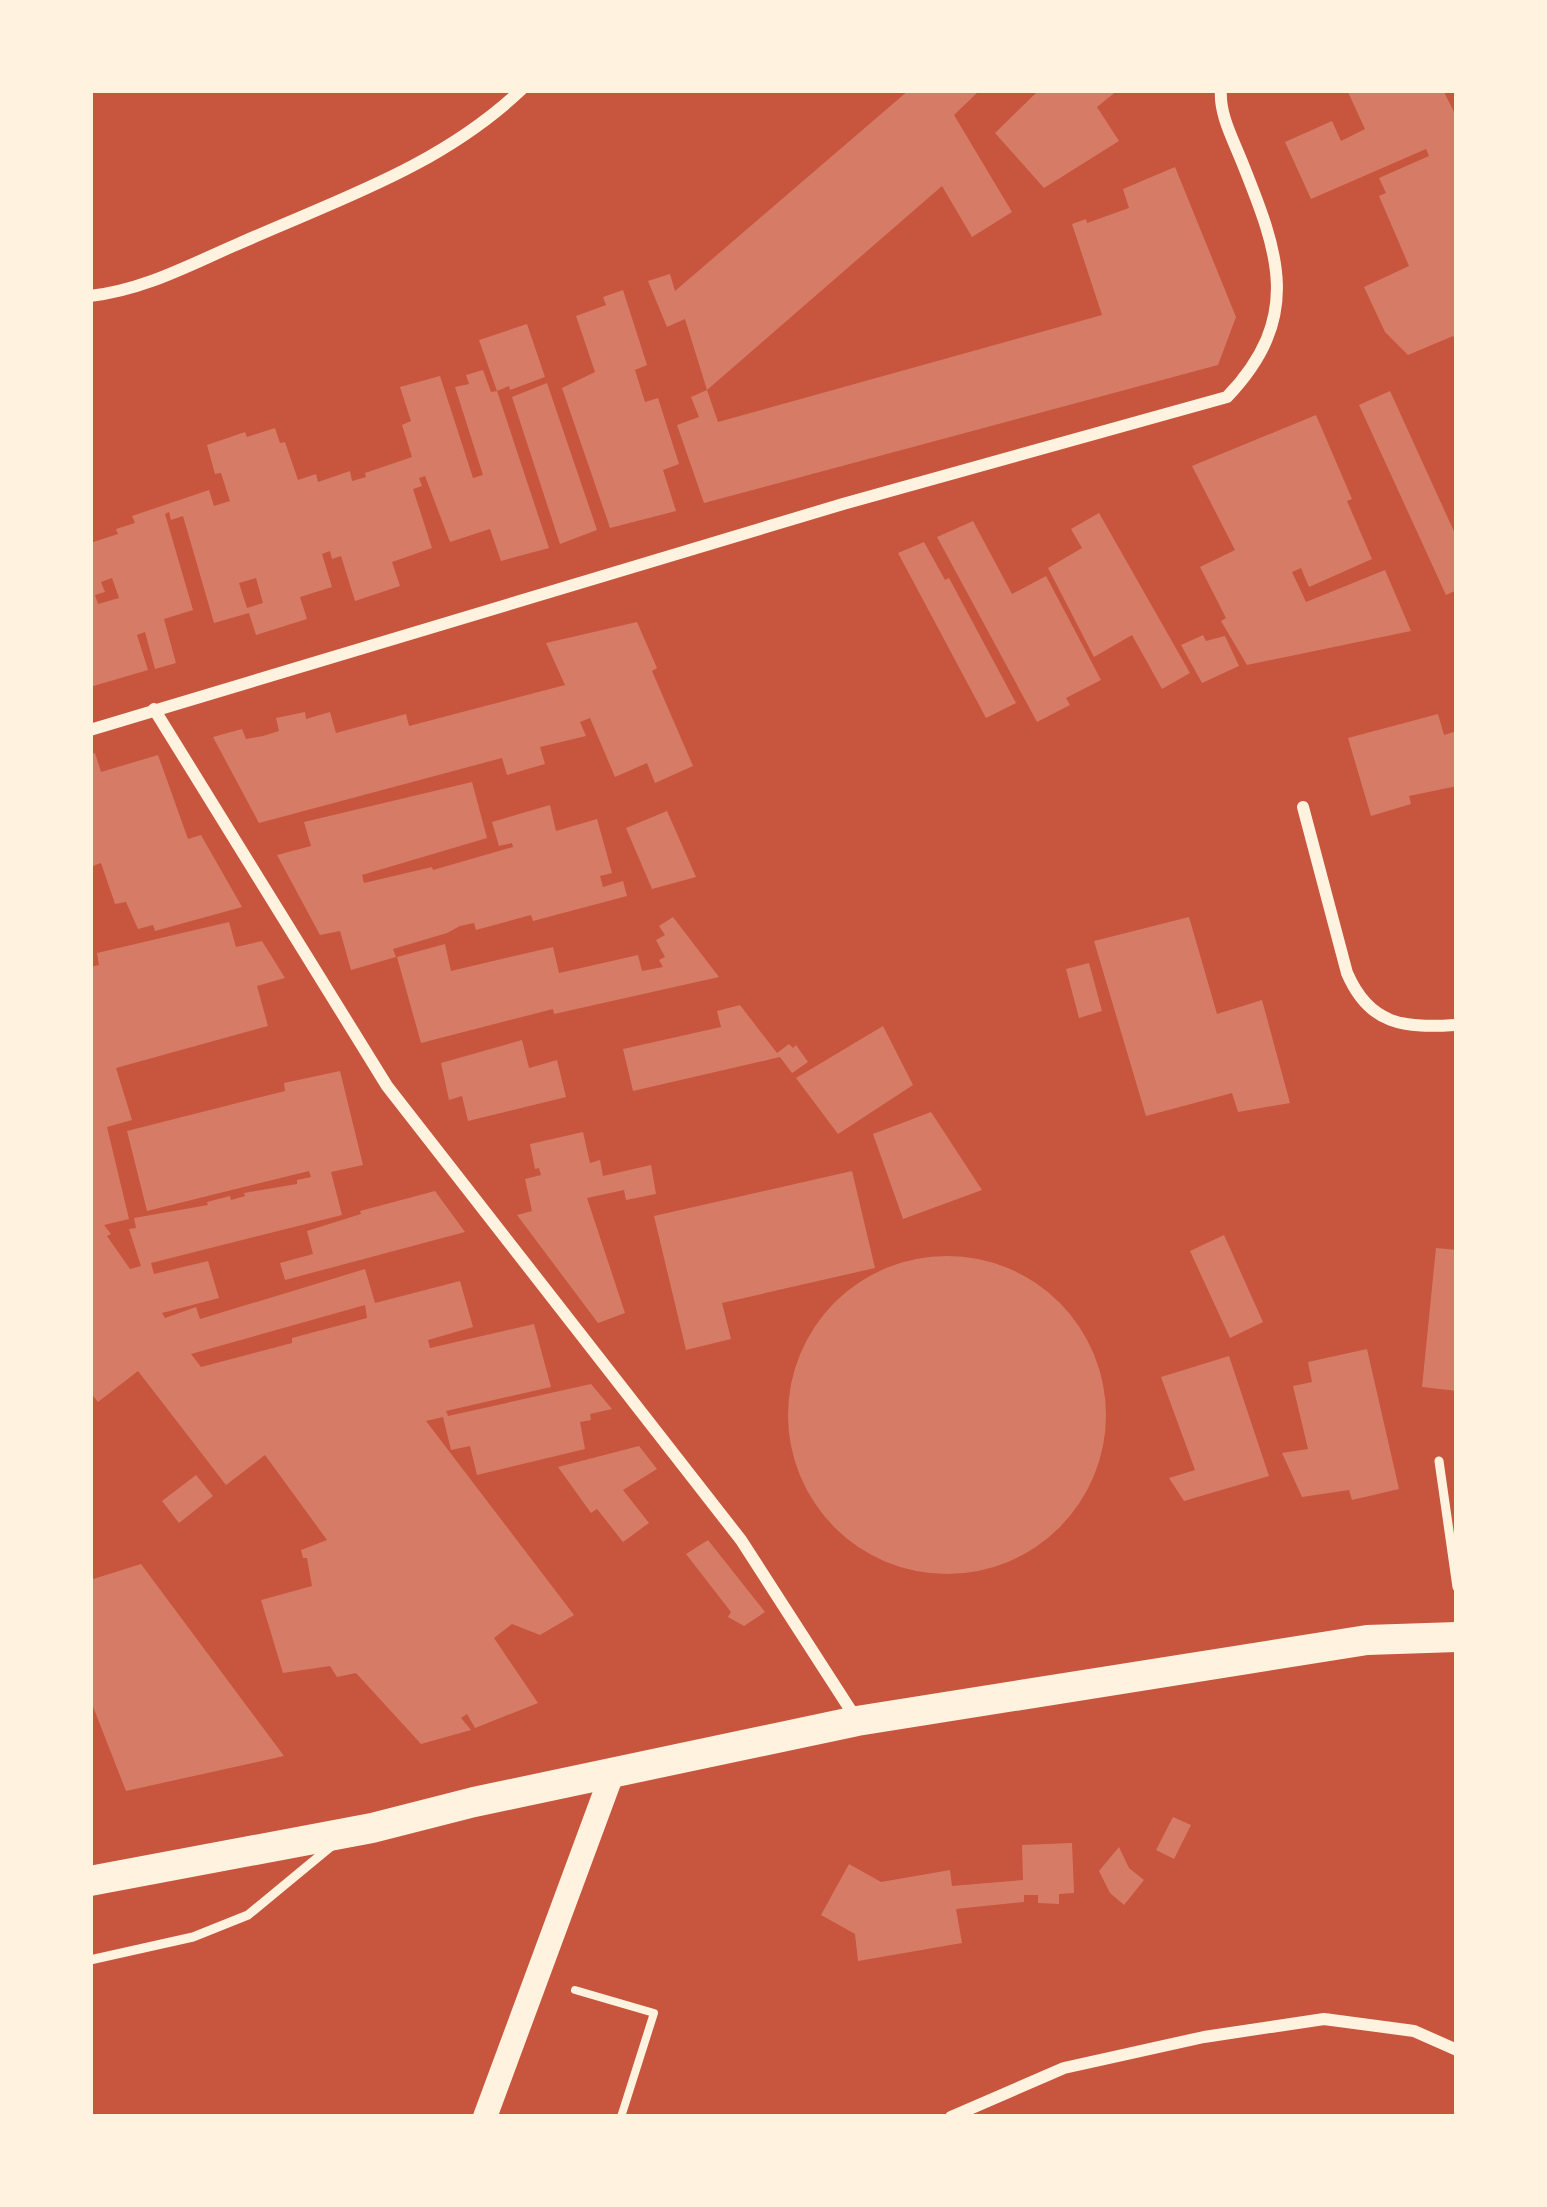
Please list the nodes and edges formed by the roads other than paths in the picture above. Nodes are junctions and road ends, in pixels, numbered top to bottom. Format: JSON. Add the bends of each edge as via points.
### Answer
{"nodes":[{"id":1,"x":521,"y":90,"type":"edge"},
{"id":2,"x":1222,"y":90,"type":"edge"},
{"id":3,"x":90,"y":296,"type":"edge"},
{"id":4,"x":154,"y":709,"type":"junction"},
{"id":5,"x":90,"y":730,"type":"edge"},
{"id":6,"x":1304,"y":807,"type":"dead end"},
{"id":7,"x":1457,"y":1025,"type":"edge"},
{"id":8,"x":1439,"y":1461,"type":"dead end"},
{"id":9,"x":1457,"y":1587,"type":"edge"},
{"id":10,"x":1457,"y":1637,"type":"edge"},
{"id":11,"x":857,"y":1721,"type":"junction"},
{"id":12,"x":612,"y":1774,"type":"junction"},
{"id":13,"x":349,"y":1833,"type":"junction"},
{"id":14,"x":90,"y":1881,"type":"edge"},
{"id":15,"x":90,"y":1960,"type":"edge"},
{"id":16,"x":1457,"y":2050,"type":"edge"},
{"id":17,"x":485,"y":2117,"type":"edge"},
{"id":18,"x":951,"y":2117,"type":"edge"}],
"edges":[{"from":1,"to":3,"type":"street","via":[[451,147],[384,183],[171,276]]},
{"from":2,"to":4,"type":"street","via":[[1280,283],[1264,343],[1227,398]]},
{"from":4,"to":5,"type":"street"},
{"from":4,"to":11,"type":"street","via":[[387,1086],[742,1540]]},
{"from":6,"to":7,"type":"street","via":[[1356,994],[1384,1019]]},
{"from":8,"to":9,"type":"lane"},
{"from":10,"to":11,"type":"main road","via":[[1367,1640]]},
{"from":11,"to":12,"type":"main road"},
{"from":12,"to":13,"type":"main road"},
{"from":12,"to":17,"type":"main road"},
{"from":13,"to":14,"type":"main road"},
{"from":13,"to":15,"type":"lane","via":[[248,1915],[194,1937]]},
{"from":16,"to":18,"type":"street","via":[[1414,2031],[1324,2019],[1064,2068]]}]}
